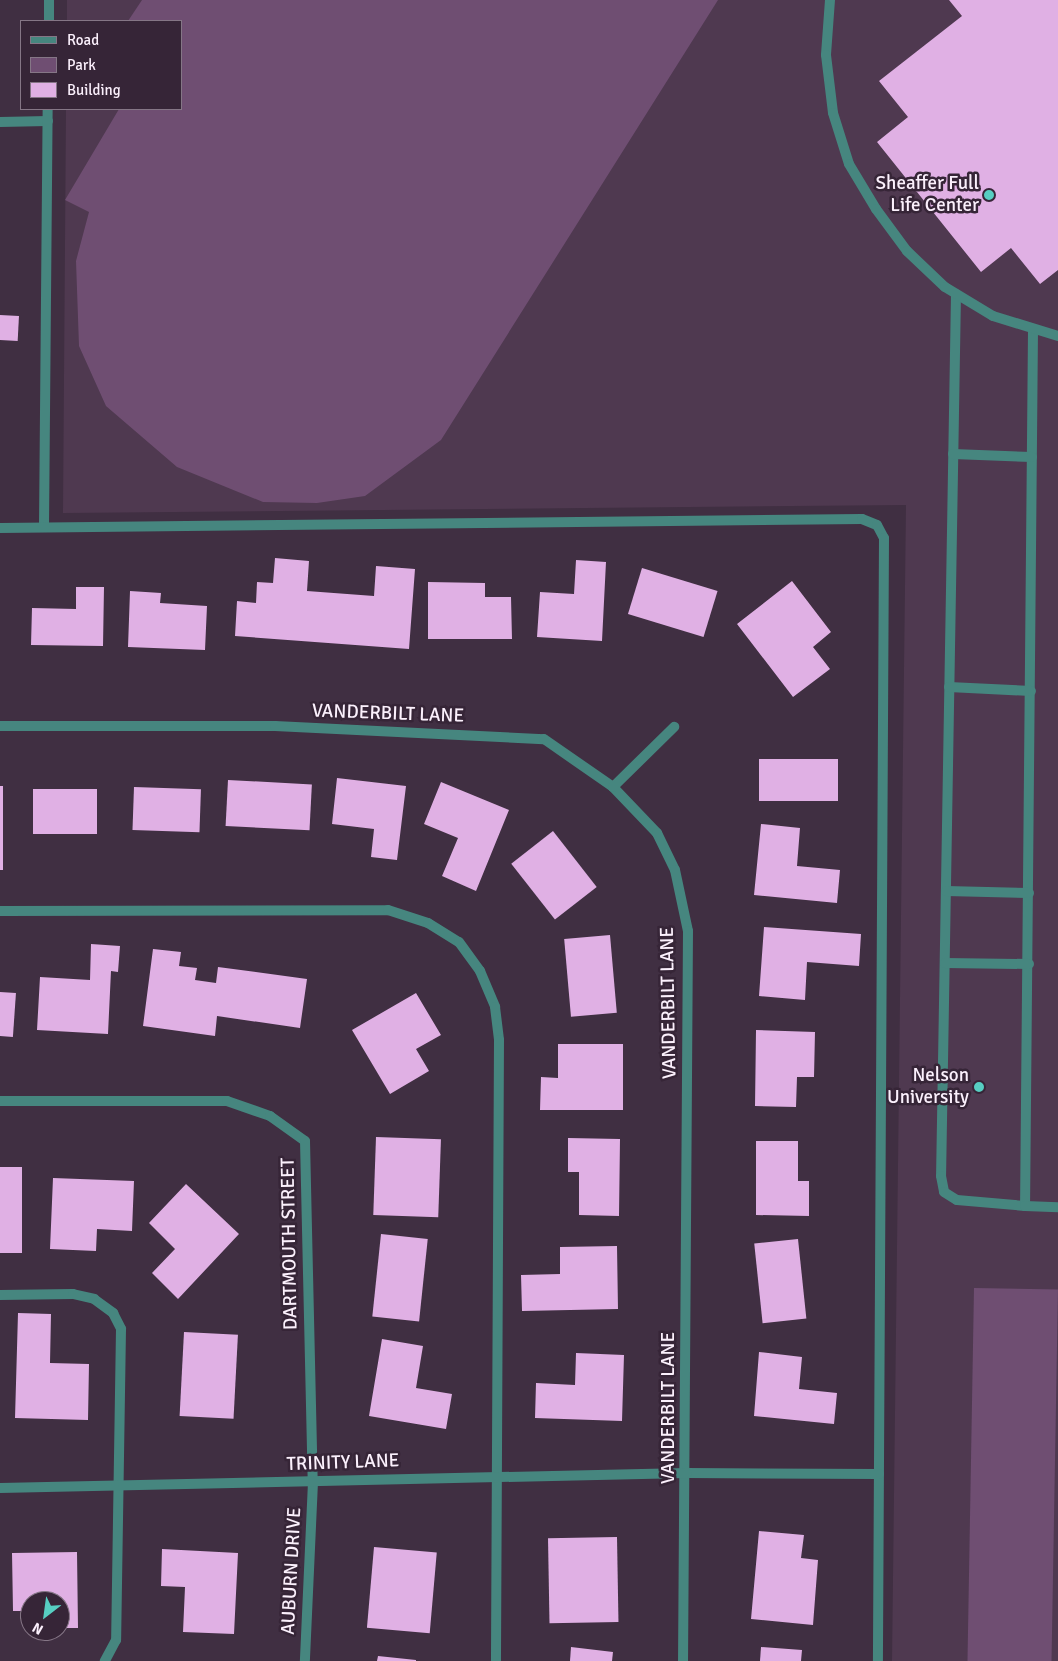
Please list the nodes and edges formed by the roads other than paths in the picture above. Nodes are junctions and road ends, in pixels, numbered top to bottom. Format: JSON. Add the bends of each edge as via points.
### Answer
{"nodes":[{"id":1,"x":49,"y":0,"type":"edge"},
{"id":2,"x":830,"y":0,"type":"edge"},
{"id":3,"x":49,"y":20,"type":"edge"},
{"id":4,"x":48,"y":110,"type":"edge"},
{"id":5,"x":48,"y":121,"type":"junction"},
{"id":6,"x":0,"y":122,"type":"edge"},
{"id":7,"x":956,"y":294,"type":"junction"},
{"id":8,"x":1033,"y":330,"type":"junction"},
{"id":9,"x":1058,"y":336,"type":"edge"},
{"id":10,"x":953,"y":454,"type":"junction"},
{"id":11,"x":1032,"y":457,"type":"junction"},
{"id":12,"x":0,"y":528,"type":"edge"},
{"id":13,"x":44,"y":528,"type":"junction"},
{"id":14,"x":950,"y":687,"type":"junction"},
{"id":15,"x":1031,"y":691,"type":"junction"},
{"id":16,"x":0,"y":726,"type":"edge"},
{"id":17,"x":674,"y":727,"type":"dead end"},
{"id":18,"x":613,"y":787,"type":"junction"},
{"id":19,"x":946,"y":891,"type":"junction"},
{"id":20,"x":1029,"y":893,"type":"junction"},
{"id":21,"x":0,"y":911,"type":"edge"},
{"id":22,"x":945,"y":963,"type":"junction"},
{"id":23,"x":1029,"y":964,"type":"junction"},
{"id":24,"x":0,"y":1101,"type":"edge"},
{"id":25,"x":1025,"y":1206,"type":"junction"},
{"id":26,"x":1058,"y":1207,"type":"edge"},
{"id":27,"x":0,"y":1295,"type":"edge"},
{"id":28,"x":687,"y":1473,"type":"junction"},
{"id":29,"x":498,"y":1474,"type":"junction"},
{"id":30,"x":879,"y":1474,"type":"junction"},
{"id":31,"x":313,"y":1482,"type":"junction"},
{"id":32,"x":117,"y":1486,"type":"junction"},
{"id":33,"x":0,"y":1488,"type":"edge"},
{"id":34,"x":105,"y":1661,"type":"edge"},
{"id":35,"x":305,"y":1661,"type":"edge"},
{"id":36,"x":496,"y":1661,"type":"edge"},
{"id":37,"x":683,"y":1661,"type":"edge"},
{"id":38,"x":878,"y":1661,"type":"edge"}],
"edges":[{"from":1,"to":3,"type":"street"},
{"from":2,"to":7,"type":"street","via":[[826,55],[833,113],[849,164],[907,251]]},
{"from":4,"to":5,"type":"street"},
{"from":5,"to":6,"type":"street"},
{"from":5,"to":13,"type":"street"},
{"from":7,"to":8,"type":"street","via":[[993,316]]},
{"from":7,"to":10,"type":"street"},
{"from":8,"to":9,"type":"street"},
{"from":8,"to":11,"type":"street"},
{"from":10,"to":11,"type":"street"},
{"from":10,"to":14,"type":"street"},
{"from":11,"to":15,"type":"street"},
{"from":12,"to":13,"type":"street"},
{"from":13,"to":30,"type":"street","via":[[852,519],[877,525],[884,538]]},
{"from":14,"to":15,"type":"street"},
{"from":14,"to":19,"type":"street"},
{"from":15,"to":20,"type":"street"},
{"from":16,"to":18,"type":"street","name":"VANDERBILT LANE","via":[[275,726],[517,735],[544,739]]},
{"from":17,"to":18,"type":"street"},
{"from":18,"to":28,"type":"street","name":"VANDERBILT LANE","via":[[657,833],[675,870],[688,931]]},
{"from":19,"to":20,"type":"street"},
{"from":19,"to":22,"type":"street"},
{"from":20,"to":23,"type":"street"},
{"from":21,"to":29,"type":"street","via":[[388,910],[428,923],[459,942],[480,970],[495,1006],[499,1040]]},
{"from":22,"to":23,"type":"street"},
{"from":22,"to":25,"type":"street","via":[[944,1192],[957,1200]]},
{"from":23,"to":25,"type":"street"},
{"from":24,"to":31,"type":"street","name":"DARTMOUTH STREET","via":[[227,1101],[270,1116],[304,1141]]},
{"from":25,"to":26,"type":"street"},
{"from":27,"to":32,"type":"street","via":[[73,1294],[94,1299],[113,1313],[121,1329],[122,1350]]},
{"from":28,"to":29,"type":"street","name":"TRINITY LANE"},
{"from":28,"to":30,"type":"street","name":"TRINITY LANE"},
{"from":28,"to":37,"type":"street","name":"VANDERBILT LANE"},
{"from":29,"to":31,"type":"street","name":"TRINITY LANE"},
{"from":29,"to":36,"type":"street"},
{"from":30,"to":38,"type":"street"},
{"from":31,"to":32,"type":"street","name":"TRINITY LANE"},
{"from":31,"to":35,"type":"street","name":"AUBURN DRIVE"},
{"from":32,"to":33,"type":"street","name":"TRINITY LANE"},
{"from":32,"to":34,"type":"street","via":[[116,1640]]}]}
